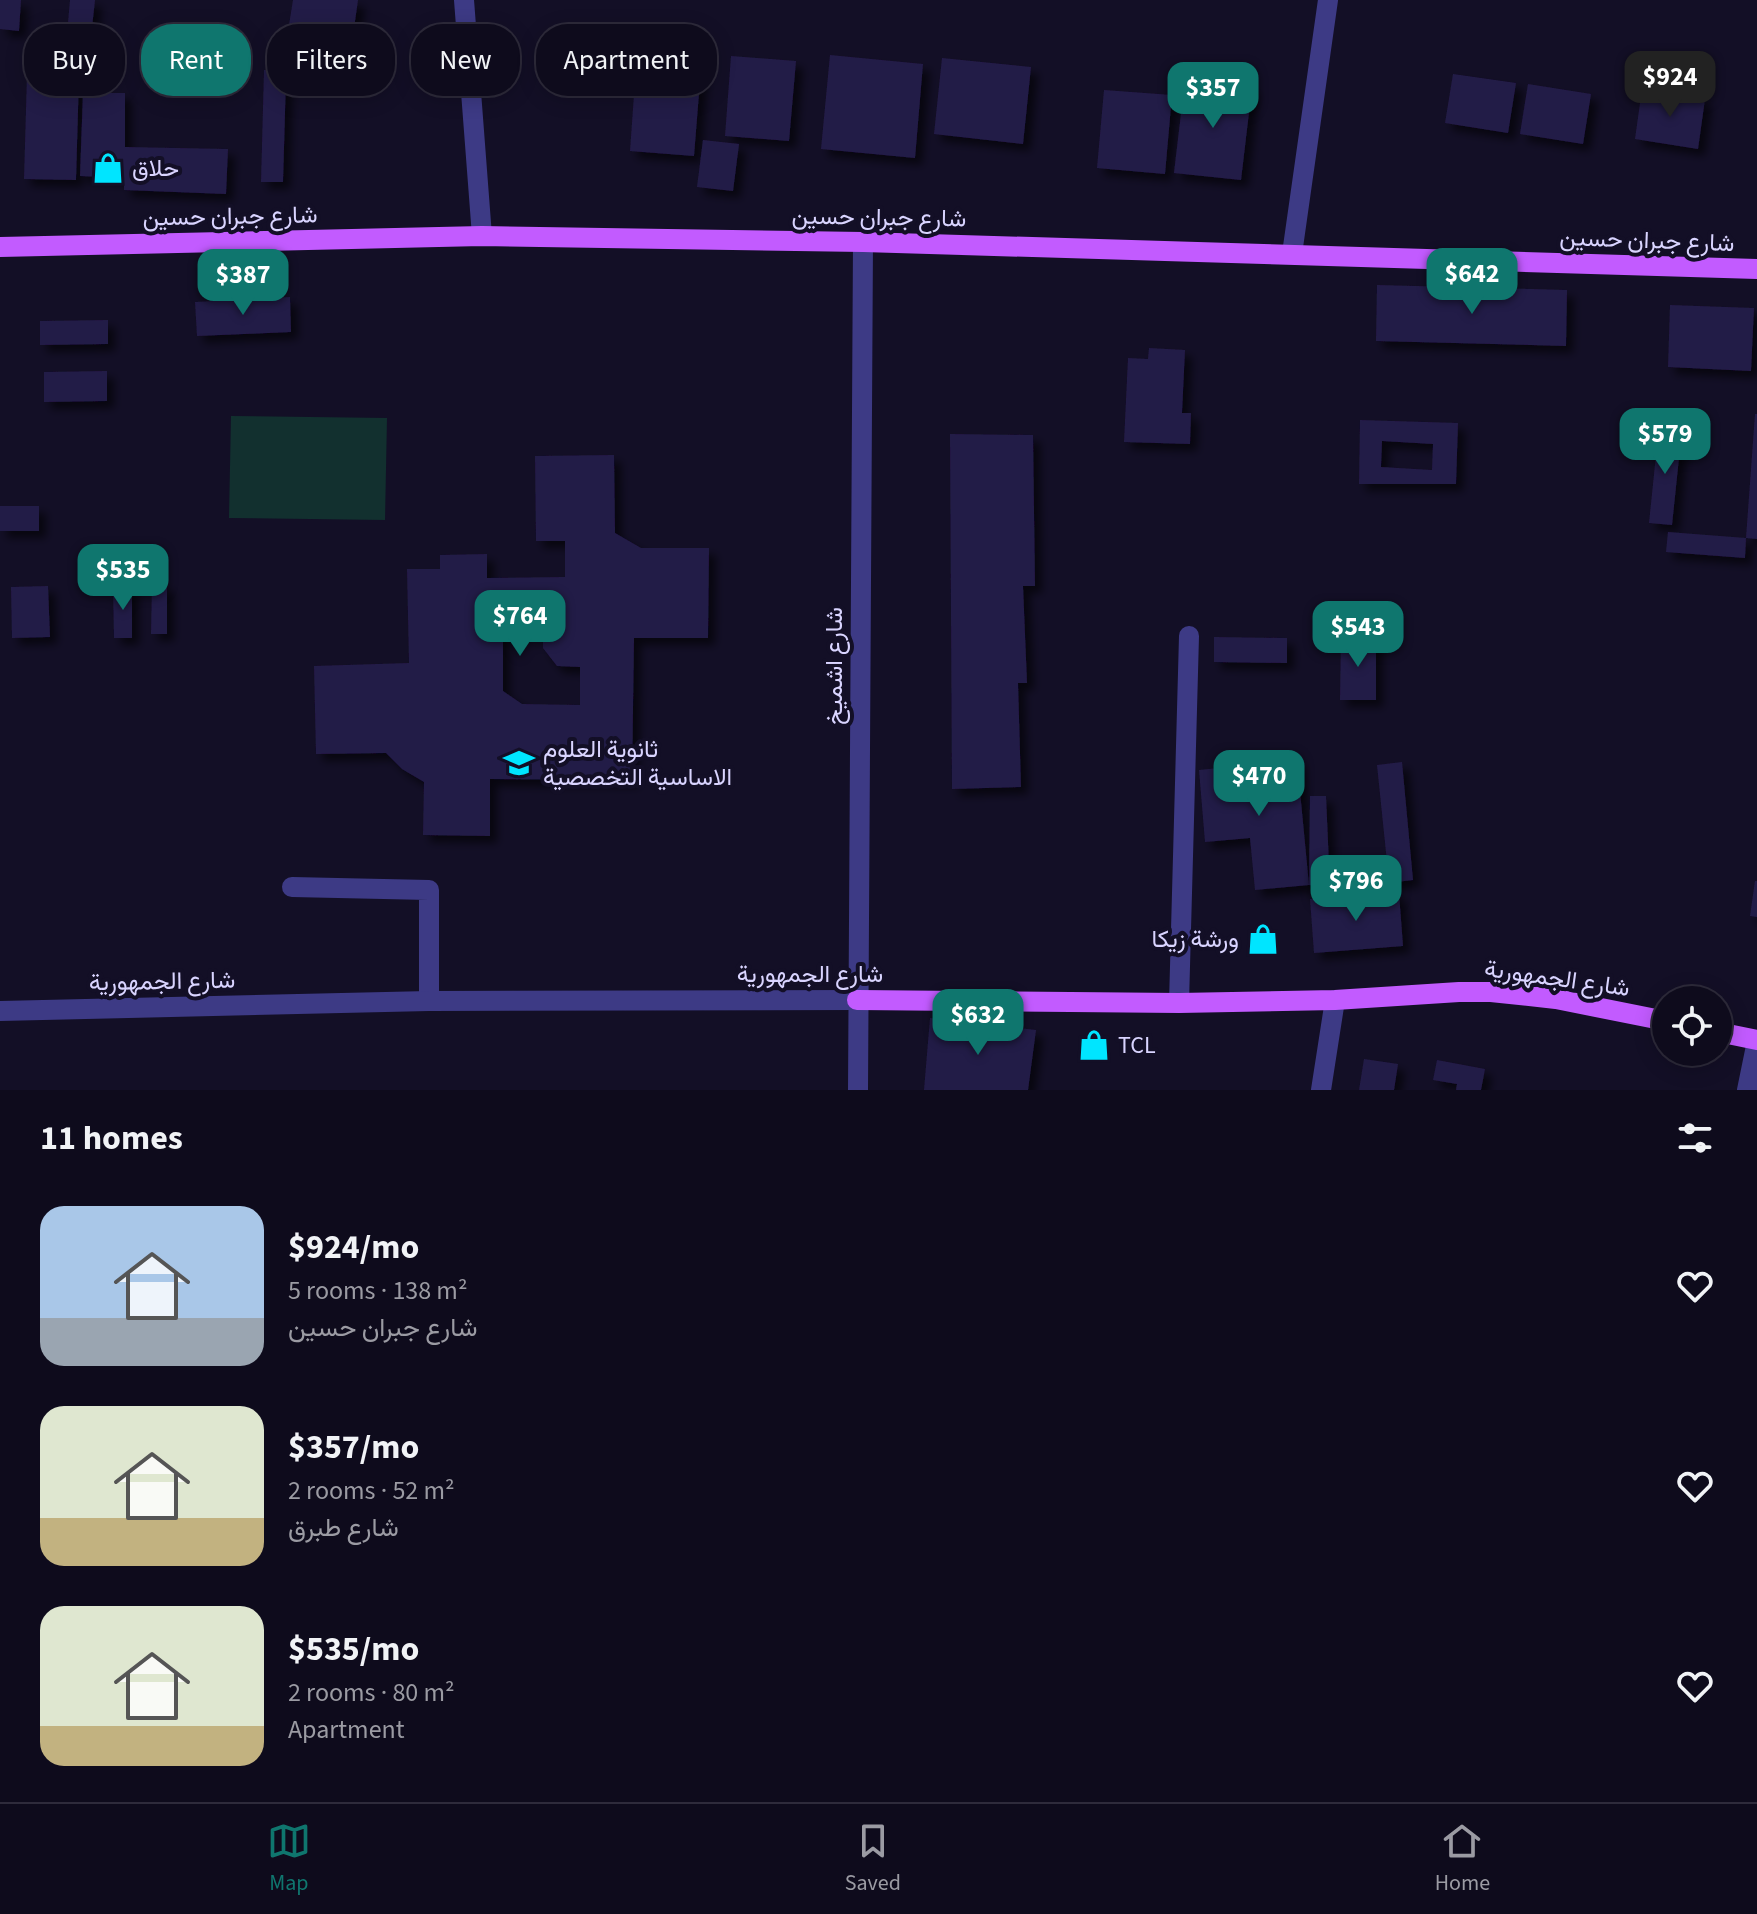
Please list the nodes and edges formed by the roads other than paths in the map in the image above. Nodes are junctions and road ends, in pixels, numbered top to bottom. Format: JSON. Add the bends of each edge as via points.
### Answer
{"nodes":[{"id":1,"x":464,"y":0,"type":"edge"},
{"id":2,"x":1328,"y":0,"type":"edge"},
{"id":3,"x":482,"y":236,"type":"junction"},
{"id":4,"x":863,"y":242,"type":"junction"},
{"id":5,"x":0,"y":247,"type":"edge"},
{"id":6,"x":1292,"y":254,"type":"junction"},
{"id":7,"x":1757,"y":269,"type":"edge"},
{"id":8,"x":1189,"y":636,"type":"dead end"},
{"id":9,"x":292,"y":887,"type":"dead end"},
{"id":10,"x":857,"y":1000,"type":"junction"},
{"id":11,"x":1335,"y":1000,"type":"junction"},
{"id":12,"x":429,"y":1001,"type":"junction"},
{"id":13,"x":1179,"y":1003,"type":"junction"},
{"id":14,"x":0,"y":1011,"type":"edge"},
{"id":15,"x":1652,"y":1018,"type":"edge"},
{"id":16,"x":1732,"y":1035,"type":"edge"},
{"id":17,"x":1757,"y":1040,"type":"edge"},
{"id":18,"x":858,"y":1090,"type":"edge"},
{"id":19,"x":1321,"y":1090,"type":"edge"},
{"id":20,"x":1747,"y":1090,"type":"edge"}],
"edges":[{"from":1,"to":3,"type":"street"},
{"from":2,"to":6,"type":"street"},
{"from":3,"to":4,"type":"main road","name":"شارع جبران حسين"},
{"from":3,"to":5,"type":"main road","name":"شارع جبران حسين"},
{"from":4,"to":6,"type":"main road","name":"شارع جبران حسين"},
{"from":4,"to":10,"type":"street","name":"شارع اشميخ"},
{"from":6,"to":7,"type":"main road","name":"شارع جبران حسين"},
{"from":8,"to":13,"type":"street"},
{"from":9,"to":12,"type":"street","via":[[429,890]]},
{"from":10,"to":12,"type":"street","name":"شارع الجمهورية"},
{"from":10,"to":13,"type":"main road","name":"شارع الجمهورية"},
{"from":10,"to":18,"type":"street","name":"شارع اشميخ"},
{"from":11,"to":13,"type":"main road","name":"شارع الجمهورية"},
{"from":11,"to":15,"type":"main road","name":"شارع الجمهورية","via":[[1491,992]]},
{"from":11,"to":19,"type":"street"},
{"from":12,"to":14,"type":"street","name":"شارع الجمهورية"},
{"from":16,"to":17,"type":"main road"},
{"from":17,"to":20,"type":"street"}]}
